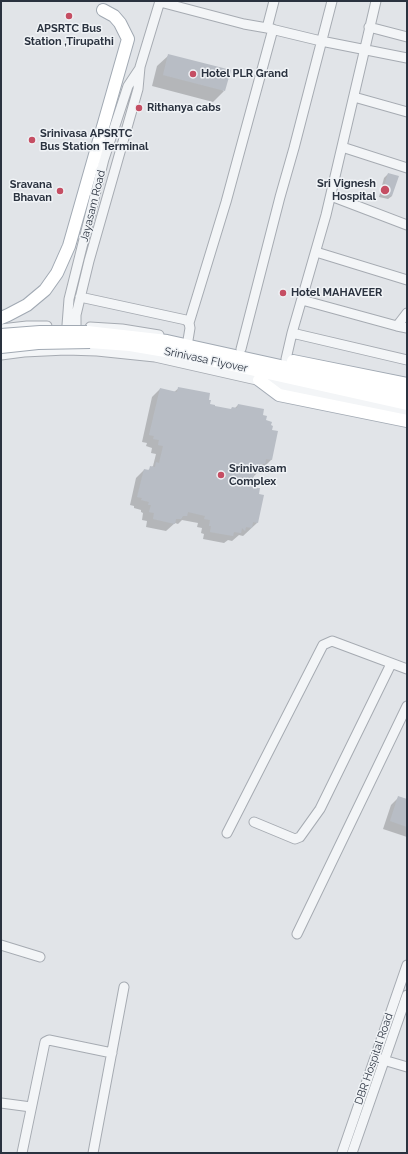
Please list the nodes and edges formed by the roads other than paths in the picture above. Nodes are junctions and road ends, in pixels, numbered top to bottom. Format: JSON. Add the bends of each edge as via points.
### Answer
{"nodes":[{"id":1,"x":274,"y":1,"type":"edge"},
{"id":2,"x":332,"y":1,"type":"edge"},
{"id":3,"x":376,"y":1,"type":"edge"},
{"id":4,"x":160,"y":2,"type":"edge"},
{"id":5,"x":103,"y":10,"type":"dead end"},
{"id":6,"x":369,"y":27,"type":"junction"},
{"id":7,"x":270,"y":28,"type":"junction"},
{"id":8,"x":407,"y":37,"type":"edge"},
{"id":9,"x":321,"y":41,"type":"junction"},
{"id":10,"x":364,"y":49,"type":"junction"},
{"id":11,"x":407,"y":58,"type":"edge"},
{"id":12,"x":140,"y":67,"type":"junction"},
{"id":13,"x":354,"y":97,"type":"junction"},
{"id":14,"x":407,"y":112,"type":"edge"},
{"id":15,"x":342,"y":147,"type":"junction"},
{"id":16,"x":407,"y":168,"type":"edge"},
{"id":17,"x":331,"y":196,"type":"junction"},
{"id":18,"x":407,"y":225,"type":"edge"},
{"id":19,"x":316,"y":252,"type":"junction"},
{"id":20,"x":407,"y":280,"type":"edge"},
{"id":21,"x":80,"y":297,"type":"junction"},
{"id":22,"x":302,"y":300,"type":"junction"},
{"id":23,"x":407,"y":313,"type":"edge"},
{"id":24,"x":1,"y":318,"type":"edge"},
{"id":25,"x":189,"y":323,"type":"junction"},
{"id":26,"x":397,"y":326,"type":"junction"},
{"id":27,"x":71,"y":327,"type":"junction"},
{"id":28,"x":407,"y":328,"type":"edge"},
{"id":29,"x":1,"y":329,"type":"edge"},
{"id":30,"x":292,"y":334,"type":"junction"},
{"id":31,"x":1,"y":335,"type":"edge"},
{"id":32,"x":196,"y":340,"type":"junction"},
{"id":33,"x":1,"y":346,"type":"edge"},
{"id":34,"x":241,"y":349,"type":"junction"},
{"id":35,"x":66,"y":350,"type":"junction"},
{"id":36,"x":76,"y":351,"type":"junction"},
{"id":37,"x":1,"y":355,"type":"edge"},
{"id":38,"x":286,"y":359,"type":"junction"},
{"id":39,"x":407,"y":360,"type":"edge"},
{"id":40,"x":259,"y":380,"type":"junction"},
{"id":41,"x":407,"y":384,"type":"edge"},
{"id":42,"x":407,"y":390,"type":"edge"},
{"id":43,"x":407,"y":394,"type":"edge"},
{"id":44,"x":407,"y":404,"type":"edge"},
{"id":45,"x":407,"y":414,"type":"edge"},
{"id":46,"x":407,"y":421,"type":"edge"},
{"id":47,"x":391,"y":664,"type":"junction"},
{"id":48,"x":407,"y":669,"type":"edge"},
{"id":49,"x":407,"y":706,"type":"edge"},
{"id":50,"x":254,"y":822,"type":"dead end"},
{"id":51,"x":227,"y":833,"type":"dead end"},
{"id":52,"x":298,"y":934,"type":"dead end"},
{"id":53,"x":1,"y":945,"type":"edge"},
{"id":54,"x":40,"y":958,"type":"dead end"},
{"id":55,"x":407,"y":965,"type":"edge"},
{"id":56,"x":124,"y":987,"type":"dead end"},
{"id":57,"x":407,"y":995,"type":"edge"},
{"id":58,"x":112,"y":1053,"type":"junction"},
{"id":59,"x":374,"y":1058,"type":"junction"},
{"id":60,"x":384,"y":1061,"type":"junction"},
{"id":61,"x":407,"y":1067,"type":"edge"},
{"id":62,"x":1,"y":1102,"type":"edge"},
{"id":63,"x":31,"y":1107,"type":"junction"},
{"id":64,"x":22,"y":1153,"type":"edge"},
{"id":65,"x":93,"y":1153,"type":"edge"},
{"id":66,"x":342,"y":1153,"type":"edge"},
{"id":67,"x":352,"y":1153,"type":"edge"}],
"edges":[{"from":1,"to":7,"type":"street"},
{"from":2,"to":9,"type":"street"},
{"from":3,"to":6,"type":"street"},
{"from":4,"to":7,"type":"street","via":[[244,24]]},
{"from":4,"to":12,"type":"street","name":"Jayasam Road"},
{"from":5,"to":24,"type":"main road","via":[[114,16],[128,39],[69,246],[57,273],[45,290],[34,300]]},
{"from":6,"to":8,"type":"street"},
{"from":6,"to":10,"type":"street"},
{"from":7,"to":9,"type":"street"},
{"from":7,"to":25,"type":"street","via":[[226,202]]},
{"from":9,"to":10,"type":"street"},
{"from":9,"to":34,"type":"street"},
{"from":10,"to":11,"type":"street"},
{"from":10,"to":13,"type":"street"},
{"from":12,"to":21,"type":"street","name":"Jayasam Road","via":[[138,89]]},
{"from":12,"to":27,"type":"street","name":"Jayasam Road","via":[[128,86],[104,159],[69,299]]},
{"from":13,"to":14,"type":"street"},
{"from":13,"to":15,"type":"street"},
{"from":15,"to":16,"type":"street"},
{"from":15,"to":17,"type":"street"},
{"from":17,"to":18,"type":"street"},
{"from":17,"to":19,"type":"street"},
{"from":19,"to":20,"type":"street"},
{"from":19,"to":22,"type":"street"},
{"from":21,"to":25,"type":"street","via":[[186,320]]},
{"from":21,"to":27,"type":"street","name":"Jayasam Road"},
{"from":22,"to":26,"type":"street"},
{"from":22,"to":30,"type":"street"},
{"from":23,"to":26,"type":"street"},
{"from":25,"to":32,"type":"street"},
{"from":26,"to":28,"type":"street"},
{"from":27,"to":29,"type":"street","via":[[27,326]]},
{"from":27,"to":32,"type":"street","via":[[122,329]]},
{"from":27,"to":35,"type":"street","name":"Jayasam Road"},
{"from":27,"to":36,"type":"street","name":"Jayasam Road"},
{"from":30,"to":38,"type":"street"},
{"from":30,"to":39,"type":"street"},
{"from":31,"to":43,"type":"main road","name":"Srinivasa Flyover","bridge":true,"via":[[87,332],[167,341]]},
{"from":32,"to":34,"type":"main road"},
{"from":32,"to":42,"type":"street"},
{"from":33,"to":44,"type":"main road","name":"Srinivasa Flyover","bridge":true,"via":[[90,342],[130,345],[183,354]]},
{"from":34,"to":38,"type":"main road"},
{"from":35,"to":36,"type":"street"},
{"from":35,"to":37,"type":"street"},
{"from":36,"to":40,"type":"street","via":[[155,357]]},
{"from":38,"to":41,"type":"main road"},
{"from":40,"to":45,"type":"street"},
{"from":40,"to":46,"type":"main road","via":[[279,395]]},
{"from":47,"to":48,"type":"street"},
{"from":47,"to":50,"type":"street","via":[[320,809],[300,837],[295,839]]},
{"from":47,"to":51,"type":"street","via":[[332,641],[323,645]]},
{"from":49,"to":52,"type":"street"},
{"from":53,"to":54,"type":"street"},
{"from":55,"to":59,"type":"street","name":"DBR Hospital Road"},
{"from":56,"to":58,"type":"street"},
{"from":57,"to":60,"type":"street","name":"DBR Hospital Road"},
{"from":58,"to":63,"type":"street","via":[[47,1040]]},
{"from":58,"to":65,"type":"street"},
{"from":59,"to":60,"type":"street"},
{"from":59,"to":66,"type":"street","name":"DBR Hospital Road"},
{"from":60,"to":61,"type":"street"},
{"from":60,"to":67,"type":"street","name":"DBR Hospital Road"},
{"from":62,"to":63,"type":"street"},
{"from":63,"to":64,"type":"street"}]}
